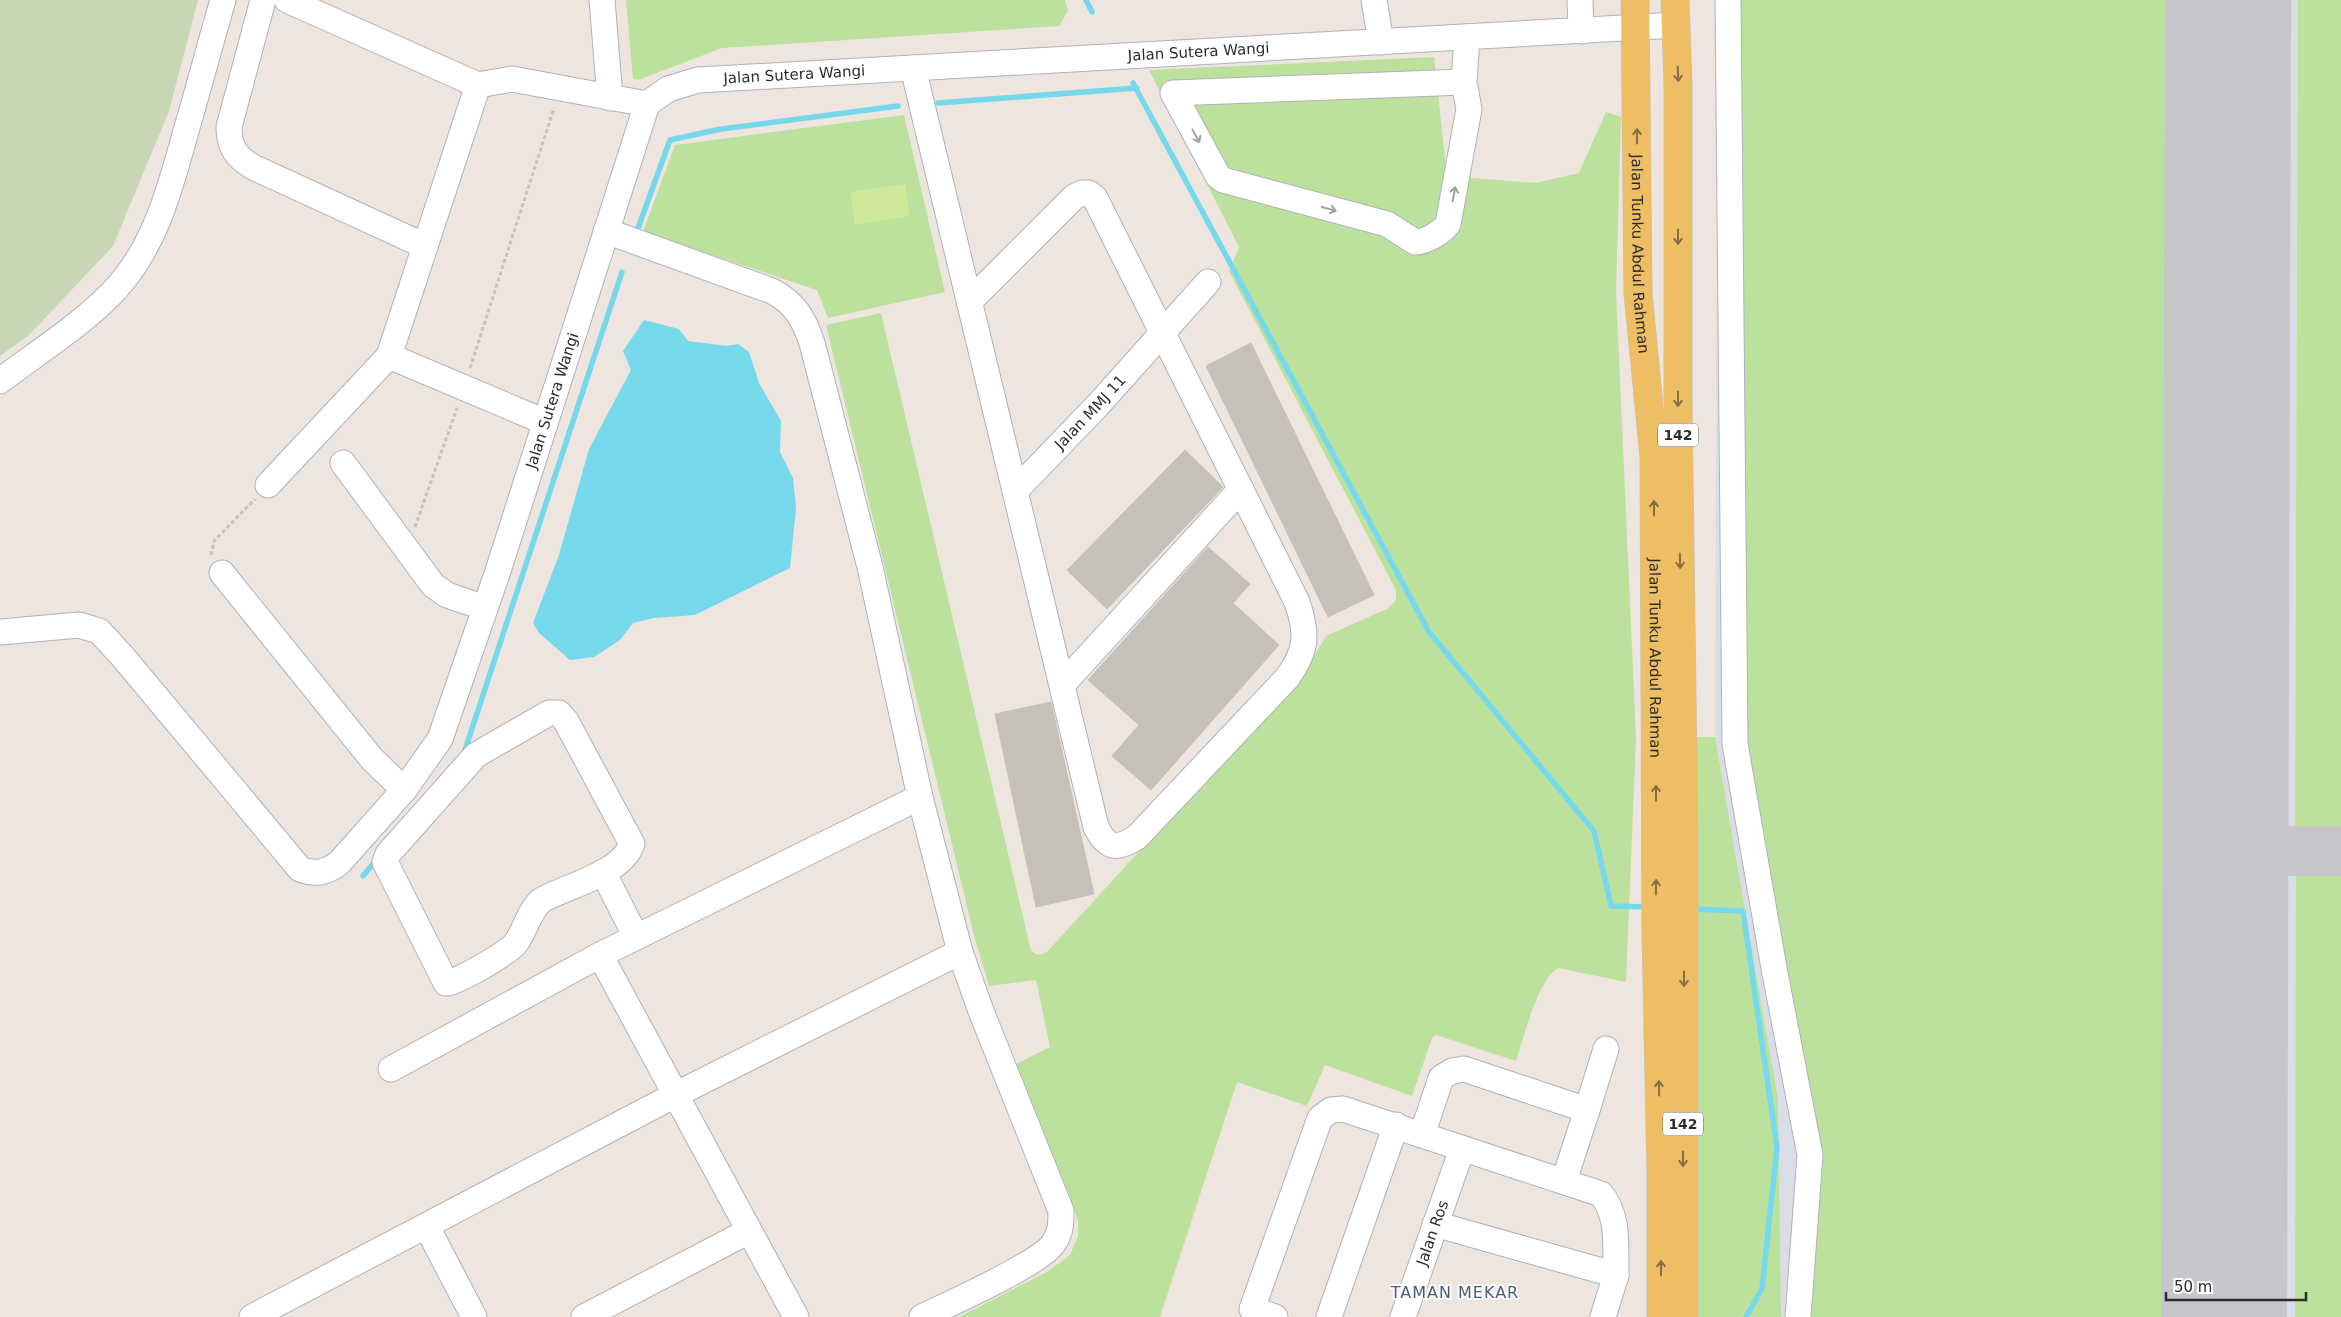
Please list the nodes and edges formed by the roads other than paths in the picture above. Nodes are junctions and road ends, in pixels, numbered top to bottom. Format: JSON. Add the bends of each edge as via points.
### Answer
{"nodes":[{"id":1,"x":223,"y":0,"type":"edge"},
{"id":2,"x":263,"y":0,"type":"edge"},
{"id":3,"x":287,"y":0,"type":"edge"},
{"id":4,"x":602,"y":0,"type":"edge"},
{"id":5,"x":1374,"y":0,"type":"edge"},
{"id":6,"x":1580,"y":0,"type":"edge"},
{"id":7,"x":1635,"y":0,"type":"edge"},
{"id":8,"x":1728,"y":0,"type":"edge"},
{"id":9,"x":1675,"y":13,"type":"edge"},
{"id":10,"x":1635,"y":28,"type":"junction"},
{"id":11,"x":1581,"y":30,"type":"junction"},
{"id":12,"x":1467,"y":37,"type":"junction"},
{"id":13,"x":1381,"y":42,"type":"junction"},
{"id":14,"x":913,"y":68,"type":"junction"},
{"id":15,"x":1464,"y":82,"type":"junction"},
{"id":16,"x":478,"y":85,"type":"junction"},
{"id":17,"x":610,"y":98,"type":"junction"},
{"id":18,"x":647,"y":104,"type":"junction"},
{"id":19,"x":606,"y":231,"type":"junction"},
{"id":20,"x":425,"y":246,"type":"junction"},
{"id":21,"x":1208,"y":282,"type":"dead end"},
{"id":22,"x":970,"y":302,"type":"junction"},
{"id":23,"x":1163,"y":332,"type":"junction"},
{"id":24,"x":389,"y":356,"type":"junction"},
{"id":25,"x":0,"y":381,"type":"edge"},
{"id":26,"x":545,"y":422,"type":"junction"},
{"id":27,"x":343,"y":463,"type":"dead end"},
{"id":28,"x":268,"y":485,"type":"road end"},
{"id":29,"x":1241,"y":489,"type":"junction"},
{"id":30,"x":1015,"y":491,"type":"junction"},
{"id":31,"x":216,"y":563,"type":"road end"},
{"id":32,"x":486,"y":608,"type":"junction"},
{"id":33,"x":0,"y":632,"type":"edge"},
{"id":34,"x":1062,"y":685,"type":"junction"},
{"id":35,"x":404,"y":790,"type":"junction"},
{"id":36,"x":920,"y":797,"type":"junction"},
{"id":37,"x":603,"y":872,"type":"junction"},
{"id":38,"x":636,"y":937,"type":"junction"},
{"id":39,"x":960,"y":952,"type":"junction"},
{"id":40,"x":600,"y":955,"type":"junction"},
{"id":41,"x":1606,"y":1049,"type":"dead end"},
{"id":42,"x":390,"y":1069,"type":"dead end"},
{"id":43,"x":675,"y":1095,"type":"junction"},
{"id":44,"x":1587,"y":1110,"type":"junction"},
{"id":45,"x":1396,"y":1126,"type":"junction"},
{"id":46,"x":1422,"y":1135,"type":"junction"},
{"id":47,"x":1462,"y":1149,"type":"junction"},
{"id":48,"x":1564,"y":1181,"type":"junction"},
{"id":49,"x":1435,"y":1224,"type":"junction"},
{"id":50,"x":427,"y":1227,"type":"junction"},
{"id":51,"x":749,"y":1231,"type":"junction"},
{"id":52,"x":1616,"y":1275,"type":"junction"},
{"id":53,"x":1259,"y":1314,"type":"edge"},
{"id":54,"x":252,"y":1317,"type":"edge"},
{"id":55,"x":474,"y":1317,"type":"edge"},
{"id":56,"x":584,"y":1317,"type":"edge"},
{"id":57,"x":796,"y":1317,"type":"edge"},
{"id":58,"x":922,"y":1317,"type":"edge"},
{"id":59,"x":1329,"y":1317,"type":"edge"},
{"id":60,"x":1403,"y":1317,"type":"edge"},
{"id":61,"x":1603,"y":1317,"type":"edge"},
{"id":62,"x":1661,"y":1317,"type":"edge"},
{"id":63,"x":1684,"y":1317,"type":"edge"},
{"id":64,"x":1798,"y":1317,"type":"edge"}],
"edges":[{"from":1,"to":25,"type":"street","via":[[160,219],[133,268],[90,314]]},
{"from":2,"to":20,"type":"street","via":[[229,127],[233,150],[253,167]]},
{"from":3,"to":16,"type":"street"},
{"from":4,"to":17,"type":"street"},
{"from":5,"to":13,"type":"street"},
{"from":6,"to":11,"type":"street"},
{"from":7,"to":10,"type":"main road","name":"Jalan Tunku Abdul Rahman","number":"142"},
{"from":8,"to":64,"type":"street","via":[[1735,744],[1810,1155]]},
{"from":9,"to":10,"type":"street","name":"Jalan Sutera Wangi"},
{"from":9,"to":63,"type":"main road","name":"Jalan Tunku Abdul Rahman","number":"142","one_way":true,"via":[[1684,845]]},
{"from":10,"to":11,"type":"street","name":"Jalan Sutera Wangi"},
{"from":62,"to":10,"type":"main road","name":"Jalan Tunku Abdul Rahman","number":"142","one_way":true,"via":[[1654,457],[1638,293]]},
{"from":11,"to":12,"type":"street","name":"Jalan Sutera Wangi"},
{"from":12,"to":13,"type":"street","name":"Jalan Sutera Wangi"},
{"from":12,"to":15,"type":"street"},
{"from":13,"to":14,"type":"street","name":"Jalan Sutera Wangi"},
{"from":14,"to":18,"type":"street","name":"Jalan Sutera Wangi","via":[[698,80],[668,89]]},
{"from":14,"to":22,"type":"street"},
{"from":15,"to":15,"type":"street","one_way":true,"via":[[1173,93],[1223,180],[1387,224],[1420,242],[1445,229],[1448,224],[1469,109]]},
{"from":16,"to":17,"type":"street","via":[[512,80]]},
{"from":16,"to":20,"type":"street"},
{"from":17,"to":18,"type":"street"},
{"from":18,"to":19,"type":"street","name":"Jalan Sutera Wangi"},
{"from":19,"to":26,"type":"street","name":"Jalan Sutera Wangi"},
{"from":19,"to":36,"type":"street","via":[[772,291],[786,298],[798,312],[812,342],[870,567]]},
{"from":20,"to":24,"type":"street"},
{"from":21,"to":23,"type":"street","name":"Jalan MMJ 11"},
{"from":22,"to":23,"type":"street","via":[[1074,197],[1089,193],[1095,198]]},
{"from":22,"to":30,"type":"street"},
{"from":23,"to":29,"type":"street"},
{"from":23,"to":30,"type":"street","name":"Jalan MMJ 11"},
{"from":24,"to":26,"type":"street"},
{"from":24,"to":28,"type":"street"},
{"from":26,"to":32,"type":"street","name":"Jalan Sutera Wangi"},
{"from":27,"to":32,"type":"street","via":[[433,585],[448,595]]},
{"from":29,"to":34,"type":"street"},
{"from":29,"to":34,"type":"street","via":[[1298,602],[1304,622],[1305,644],[1297,664],[1286,678],[1137,837],[1125,845],[1111,846],[1102,839],[1096,827]]},
{"from":30,"to":34,"type":"street"},
{"from":31,"to":35,"type":"street","via":[[372,759]]},
{"from":32,"to":35,"type":"street","name":"Jalan Sutera Wangi","via":[[440,739]]},
{"from":33,"to":35,"type":"street","name":"Jalan Sutera Wangi","via":[[79,625],[99,631],[286,854],[300,869],[310,873],[328,872],[339,864]]},
{"from":36,"to":38,"type":"street"},
{"from":36,"to":39,"type":"street"},
{"from":37,"to":37,"type":"street","via":[[621,862],[629,854],[632,844],[559,713],[550,713],[476,755],[388,854],[385,862],[444,982],[448,984],[507,952],[542,900]]},
{"from":37,"to":38,"type":"street"},
{"from":38,"to":40,"type":"street"},
{"from":39,"to":43,"type":"street"},
{"from":39,"to":58,"type":"street","via":[[980,1012],[1061,1211],[1061,1229],[1052,1245],[1034,1260]]},
{"from":40,"to":42,"type":"street"},
{"from":40,"to":43,"type":"street"},
{"from":41,"to":44,"type":"street"},
{"from":43,"to":50,"type":"street"},
{"from":43,"to":51,"type":"street"},
{"from":44,"to":46,"type":"street","via":[[1464,1069],[1452,1070],[1441,1078]]},
{"from":44,"to":48,"type":"street"},
{"from":45,"to":46,"type":"street"},
{"from":45,"to":53,"type":"street","via":[[1343,1109],[1331,1110],[1320,1118]]},
{"from":45,"to":59,"type":"street"},
{"from":46,"to":47,"type":"street"},
{"from":47,"to":48,"type":"street"},
{"from":47,"to":49,"type":"street","name":"Jalan Ros"},
{"from":48,"to":52,"type":"street","via":[[1601,1194],[1610,1204],[1614,1216]]},
{"from":49,"to":52,"type":"street"},
{"from":49,"to":60,"type":"street","name":"Jalan Ros"},
{"from":50,"to":54,"type":"street"},
{"from":50,"to":55,"type":"street"},
{"from":51,"to":56,"type":"street"},
{"from":51,"to":57,"type":"street"},
{"from":52,"to":61,"type":"street"}]}
